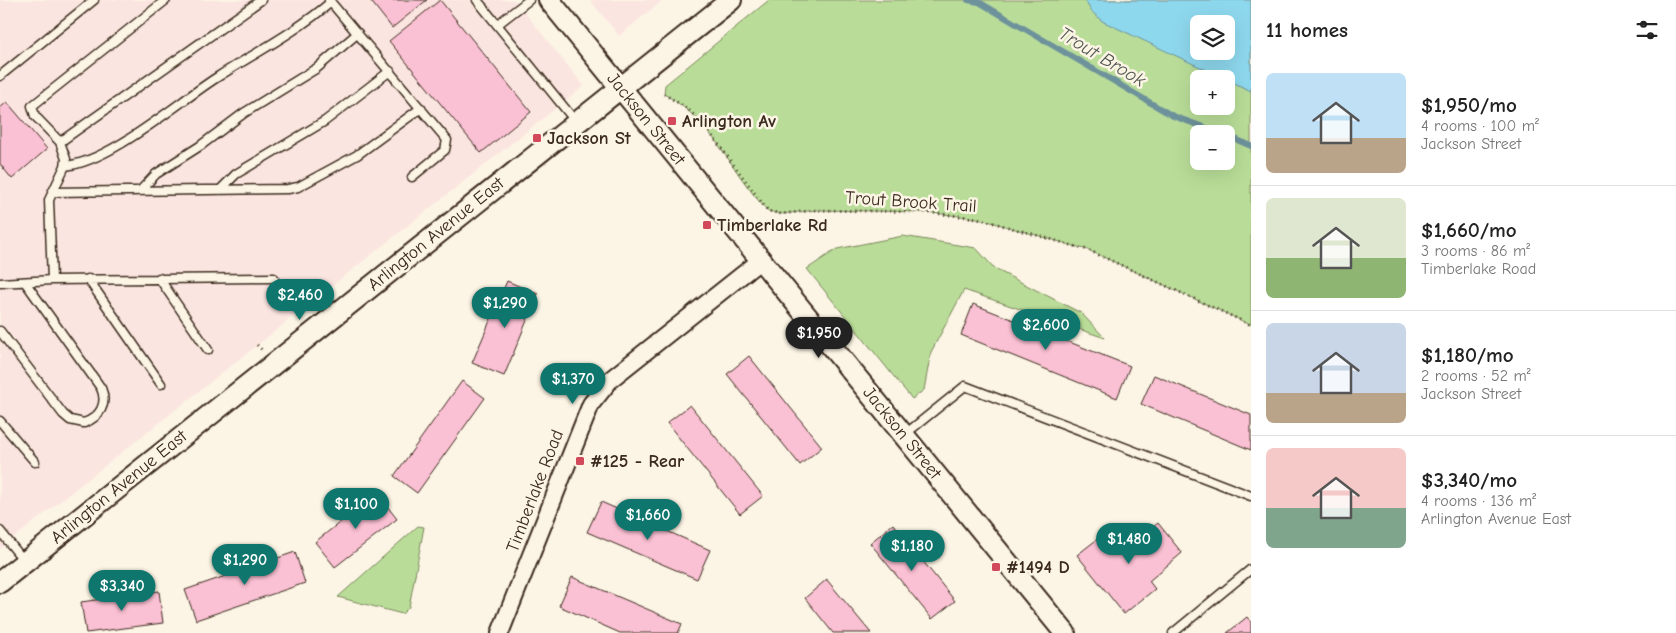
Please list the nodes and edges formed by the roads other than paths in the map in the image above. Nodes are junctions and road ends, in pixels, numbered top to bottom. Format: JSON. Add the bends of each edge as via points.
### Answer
{"nodes":[{"id":1,"x":94,"y":0,"type":"edge"},
{"id":2,"x":166,"y":0,"type":"edge"},
{"id":3,"x":261,"y":0,"type":"edge"},
{"id":4,"x":477,"y":0,"type":"edge"},
{"id":5,"x":528,"y":0,"type":"edge"},
{"id":6,"x":549,"y":0,"type":"edge"},
{"id":7,"x":731,"y":0,"type":"edge"},
{"id":8,"x":330,"y":1,"type":"edge"},
{"id":9,"x":498,"y":24,"type":"junction"},
{"id":10,"x":358,"y":33,"type":"junction"},
{"id":11,"x":390,"y":71,"type":"junction"},
{"id":12,"x":0,"y":76,"type":"edge"},
{"id":13,"x":621,"y":87,"type":"junction"},
{"id":14,"x":420,"y":108,"type":"junction"},
{"id":15,"x":576,"y":122,"type":"junction"},
{"id":16,"x":60,"y":142,"type":"junction"},
{"id":17,"x":65,"y":166,"type":"junction"},
{"id":18,"x":412,"y":177,"type":"dead end"},
{"id":19,"x":220,"y":190,"type":"junction"},
{"id":20,"x":140,"y":191,"type":"junction"},
{"id":21,"x":52,"y":192,"type":"junction"},
{"id":22,"x":761,"y":260,"type":"junction"},
{"id":23,"x":159,"y":278,"type":"junction"},
{"id":24,"x":274,"y":278,"type":"dead end"},
{"id":25,"x":88,"y":279,"type":"junction"},
{"id":26,"x":52,"y":280,"type":"junction"},
{"id":27,"x":25,"y":282,"type":"junction"},
{"id":28,"x":0,"y":283,"type":"edge"},
{"id":29,"x":0,"y":331,"type":"edge"},
{"id":30,"x":208,"y":350,"type":"dead end"},
{"id":31,"x":161,"y":384,"type":"dead end"},
{"id":32,"x":0,"y":422,"type":"edge"},
{"id":33,"x":904,"y":436,"type":"junction"},
{"id":34,"x":35,"y":462,"type":"dead end"},
{"id":35,"x":1251,"y":496,"type":"edge"},
{"id":36,"x":0,"y":531,"type":"edge"},
{"id":37,"x":25,"y":562,"type":"junction"},
{"id":38,"x":1251,"y":568,"type":"edge"},
{"id":39,"x":0,"y":582,"type":"edge"},
{"id":40,"x":500,"y":633,"type":"edge"},
{"id":41,"x":1065,"y":633,"type":"edge"},
{"id":42,"x":1173,"y":633,"type":"edge"}],
"edges":[{"from":1,"to":12,"type":"lane"},
{"from":2,"to":16,"type":"lane","via":[[32,106],[35,116]]},
{"from":3,"to":16,"type":"lane"},
{"from":4,"to":9,"type":"lane"},
{"from":5,"to":9,"type":"lane"},
{"from":6,"to":13,"type":"street","name":"Jackson Street"},
{"from":7,"to":13,"type":"street","name":"Arlington Avenue East"},
{"from":8,"to":10,"type":"lane"},
{"from":8,"to":17,"type":"lane","via":[[301,25],[217,77],[115,147],[86,162]]},
{"from":9,"to":15,"type":"lane"},
{"from":10,"to":11,"type":"lane"},
{"from":10,"to":20,"type":"lane","via":[[316,68],[156,174]]},
{"from":11,"to":14,"type":"lane"},
{"from":11,"to":19,"type":"lane","via":[[325,121],[236,174]]},
{"from":13,"to":15,"type":"street","name":"Arlington Avenue East"},
{"from":13,"to":22,"type":"street","name":"Jackson Street"},
{"from":14,"to":18,"type":"lane","via":[[445,137],[447,145]]},
{"from":14,"to":19,"type":"lane","via":[[357,154],[298,187]]},
{"from":15,"to":37,"type":"street","name":"Arlington Avenue East"},
{"from":16,"to":17,"type":"lane"},
{"from":17,"to":21,"type":"lane"},
{"from":19,"to":20,"type":"lane"},
{"from":20,"to":21,"type":"lane"},
{"from":21,"to":26,"type":"lane","via":[[49,200]]},
{"from":22,"to":33,"type":"street","name":"Jackson Street"},
{"from":22,"to":40,"type":"street","name":"Timberlake Road","via":[[611,380],[591,404]]},
{"from":23,"to":24,"type":"lane"},
{"from":23,"to":25,"type":"lane"},
{"from":23,"to":30,"type":"lane"},
{"from":25,"to":26,"type":"lane"},
{"from":25,"to":31,"type":"lane"},
{"from":26,"to":27,"type":"lane"},
{"from":27,"to":28,"type":"lane"},
{"from":27,"to":29,"type":"lane","via":[[101,388],[104,403],[101,411],[84,423],[70,420]]},
{"from":32,"to":34,"type":"lane"},
{"from":33,"to":35,"type":"lane","via":[[965,386]]},
{"from":33,"to":41,"type":"street","name":"Jackson Street"},
{"from":36,"to":37,"type":"lane"},
{"from":37,"to":39,"type":"street","name":"Arlington Avenue East"},
{"from":38,"to":42,"type":"lane"}]}
